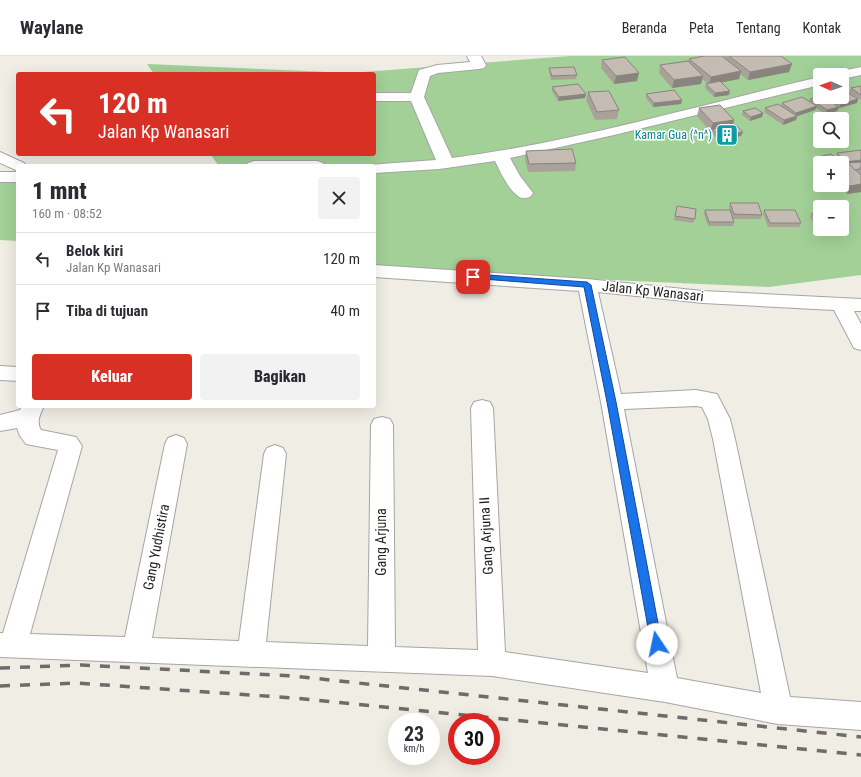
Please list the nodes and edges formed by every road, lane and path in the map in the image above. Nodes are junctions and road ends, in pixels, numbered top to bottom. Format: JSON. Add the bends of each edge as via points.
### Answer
{"nodes":[{"id":1,"x":476,"y":60,"type":"edge"},
{"id":2,"x":436,"y":63,"type":"edge"},
{"id":3,"x":861,"y":71,"type":"edge"},
{"id":4,"x":849,"y":74,"type":"edge"},
{"id":5,"x":813,"y":83,"type":"edge"},
{"id":6,"x":376,"y":97,"type":"edge"},
{"id":7,"x":417,"y":97,"type":"junction"},
{"id":8,"x":500,"y":155,"type":"junction"},
{"id":9,"x":0,"y":157,"type":"edge"},
{"id":10,"x":302,"y":160,"type":"edge"},
{"id":11,"x":446,"y":163,"type":"junction"},
{"id":12,"x":270,"y":164,"type":"edge"},
{"id":13,"x":312,"y":164,"type":"edge"},
{"id":14,"x":16,"y":165,"type":"edge"},
{"id":15,"x":376,"y":168,"type":"edge"},
{"id":16,"x":0,"y":177,"type":"edge"},
{"id":17,"x":16,"y":177,"type":"edge"},
{"id":18,"x":524,"y":193,"type":"dead end"},
{"id":19,"x":376,"y":271,"type":"edge"},
{"id":20,"x":587,"y":285,"type":"junction"},
{"id":21,"x":841,"y":305,"type":"junction"},
{"id":22,"x":861,"y":305,"type":"edge"},
{"id":23,"x":861,"y":343,"type":"edge"},
{"id":24,"x":0,"y":373,"type":"edge"},
{"id":25,"x":16,"y":374,"type":"edge"},
{"id":26,"x":612,"y":402,"type":"junction"},
{"id":27,"x":482,"y":408,"type":"dead end"},
{"id":28,"x":31,"y":412,"type":"edge"},
{"id":29,"x":0,"y":423,"type":"edge"},
{"id":30,"x":382,"y":425,"type":"dead end"},
{"id":31,"x":176,"y":444,"type":"dead end"},
{"id":32,"x":275,"y":454,"type":"dead end"},
{"id":33,"x":6,"y":645,"type":"edge"},
{"id":34,"x":136,"y":650,"type":"junction"},
{"id":35,"x":252,"y":655,"type":"junction"},
{"id":36,"x":381,"y":659,"type":"junction"},
{"id":37,"x":492,"y":663,"type":"junction"},
{"id":38,"x":665,"y":689,"type":"junction"},
{"id":39,"x":778,"y":710,"type":"junction"},
{"id":40,"x":861,"y":716,"type":"edge"}],
"edges":[{"from":1,"to":2,"type":"street"},
{"from":2,"to":7,"type":"street","via":[[424,73]]},
{"from":3,"to":4,"type":"street"},
{"from":5,"to":8,"type":"street","via":[[621,130]]},
{"from":6,"to":7,"type":"street"},
{"from":7,"to":11,"type":"street"},
{"from":8,"to":11,"type":"street"},
{"from":8,"to":18,"type":"street","via":[[512,178]]},
{"from":9,"to":14,"type":"street"},
{"from":10,"to":12,"type":"street"},
{"from":10,"to":13,"type":"street"},
{"from":11,"to":15,"type":"street","via":[[420,167]]},
{"from":16,"to":17,"type":"street"},
{"from":19,"to":20,"type":"street","name":"Jalan Kp Wanasari"},
{"from":20,"to":21,"type":"street","name":"Jalan Kp Wanasari","via":[[703,297]]},
{"from":20,"to":26,"type":"street"},
{"from":21,"to":22,"type":"street","name":"Jalan Kp Wanasari"},
{"from":21,"to":23,"type":"street"},
{"from":24,"to":25,"type":"street"},
{"from":26,"to":38,"type":"street"},
{"from":26,"to":39,"type":"street","via":[[696,398],[709,400],[716,410]]},
{"from":27,"to":37,"type":"street","name":"Gang Arjuna II"},
{"from":28,"to":29,"type":"street"},
{"from":28,"to":33,"type":"street","via":[[28,430],[34,438],[68,443],[71,446]]},
{"from":30,"to":36,"type":"street","name":"Gang Arjuna"},
{"from":31,"to":34,"type":"street","name":"Gang Yudhistira"},
{"from":32,"to":35,"type":"street"},
{"from":33,"to":34,"type":"street"},
{"from":34,"to":35,"type":"street"},
{"from":35,"to":36,"type":"street"},
{"from":36,"to":37,"type":"street"},
{"from":37,"to":38,"type":"street"},
{"from":38,"to":39,"type":"street"},
{"from":39,"to":40,"type":"street"}]}
